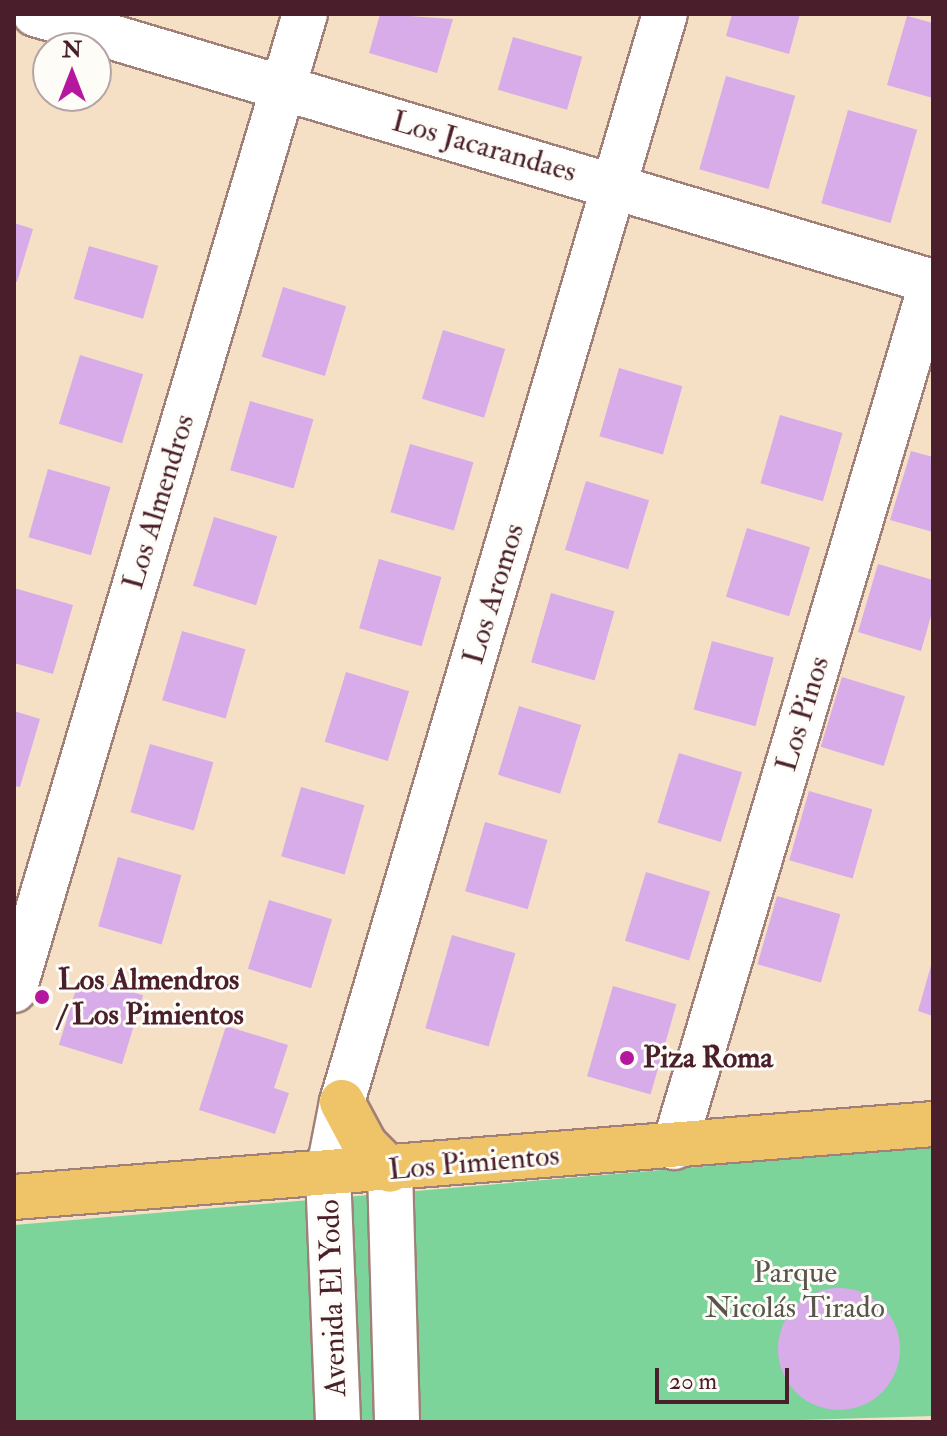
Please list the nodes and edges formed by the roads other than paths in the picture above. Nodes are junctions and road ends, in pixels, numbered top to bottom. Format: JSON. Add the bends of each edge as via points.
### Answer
{"nodes":[{"id":1,"x":305,"y":14,"type":"edge"},
{"id":2,"x":665,"y":14,"type":"edge"},
{"id":3,"x":47,"y":16,"type":"edge"},
{"id":4,"x":283,"y":87,"type":"junction"},
{"id":5,"x":615,"y":185,"type":"junction"},
{"id":6,"x":932,"y":282,"type":"edge"},
{"id":7,"x":14,"y":990,"type":"edge"},
{"id":8,"x":342,"y":1102,"type":"junction"},
{"id":9,"x":933,"y":1124,"type":"edge"},
{"id":10,"x":674,"y":1147,"type":"junction"},
{"id":11,"x":390,"y":1170,"type":"junction"},
{"id":12,"x":328,"y":1174,"type":"junction"},
{"id":13,"x":14,"y":1197,"type":"edge"},
{"id":14,"x":338,"y":1422,"type":"edge"},
{"id":15,"x":397,"y":1422,"type":"edge"}],
"edges":[{"from":1,"to":4,"type":"street","name":"Los Almendros"},
{"from":2,"to":5,"type":"street","name":"Los Aromos"},
{"from":3,"to":4,"type":"street","name":"Los Jacarandaes"},
{"from":4,"to":5,"type":"street","name":"Los Jacarandaes"},
{"from":4,"to":7,"type":"street","name":"Los Almendros"},
{"from":5,"to":6,"type":"street","name":"Los Jacarandaes"},
{"from":5,"to":8,"type":"street","name":"Los Aromos"},
{"from":6,"to":10,"type":"street","name":"Los Pinos"},
{"from":8,"to":11,"type":"main road","via":[[365,1145]]},
{"from":8,"to":12,"type":"street","name":"Los Aromos"},
{"from":9,"to":10,"type":"main road","name":"Los Pimientos"},
{"from":10,"to":11,"type":"main road","name":"Los Pimientos"},
{"from":11,"to":12,"type":"main road","name":"Los Pimientos"},
{"from":11,"to":15,"type":"street","name":"Avenida El Yodo"},
{"from":12,"to":13,"type":"main road","name":"Los Pimientos"},
{"from":12,"to":14,"type":"street","name":"Avenida El Yodo"}]}
